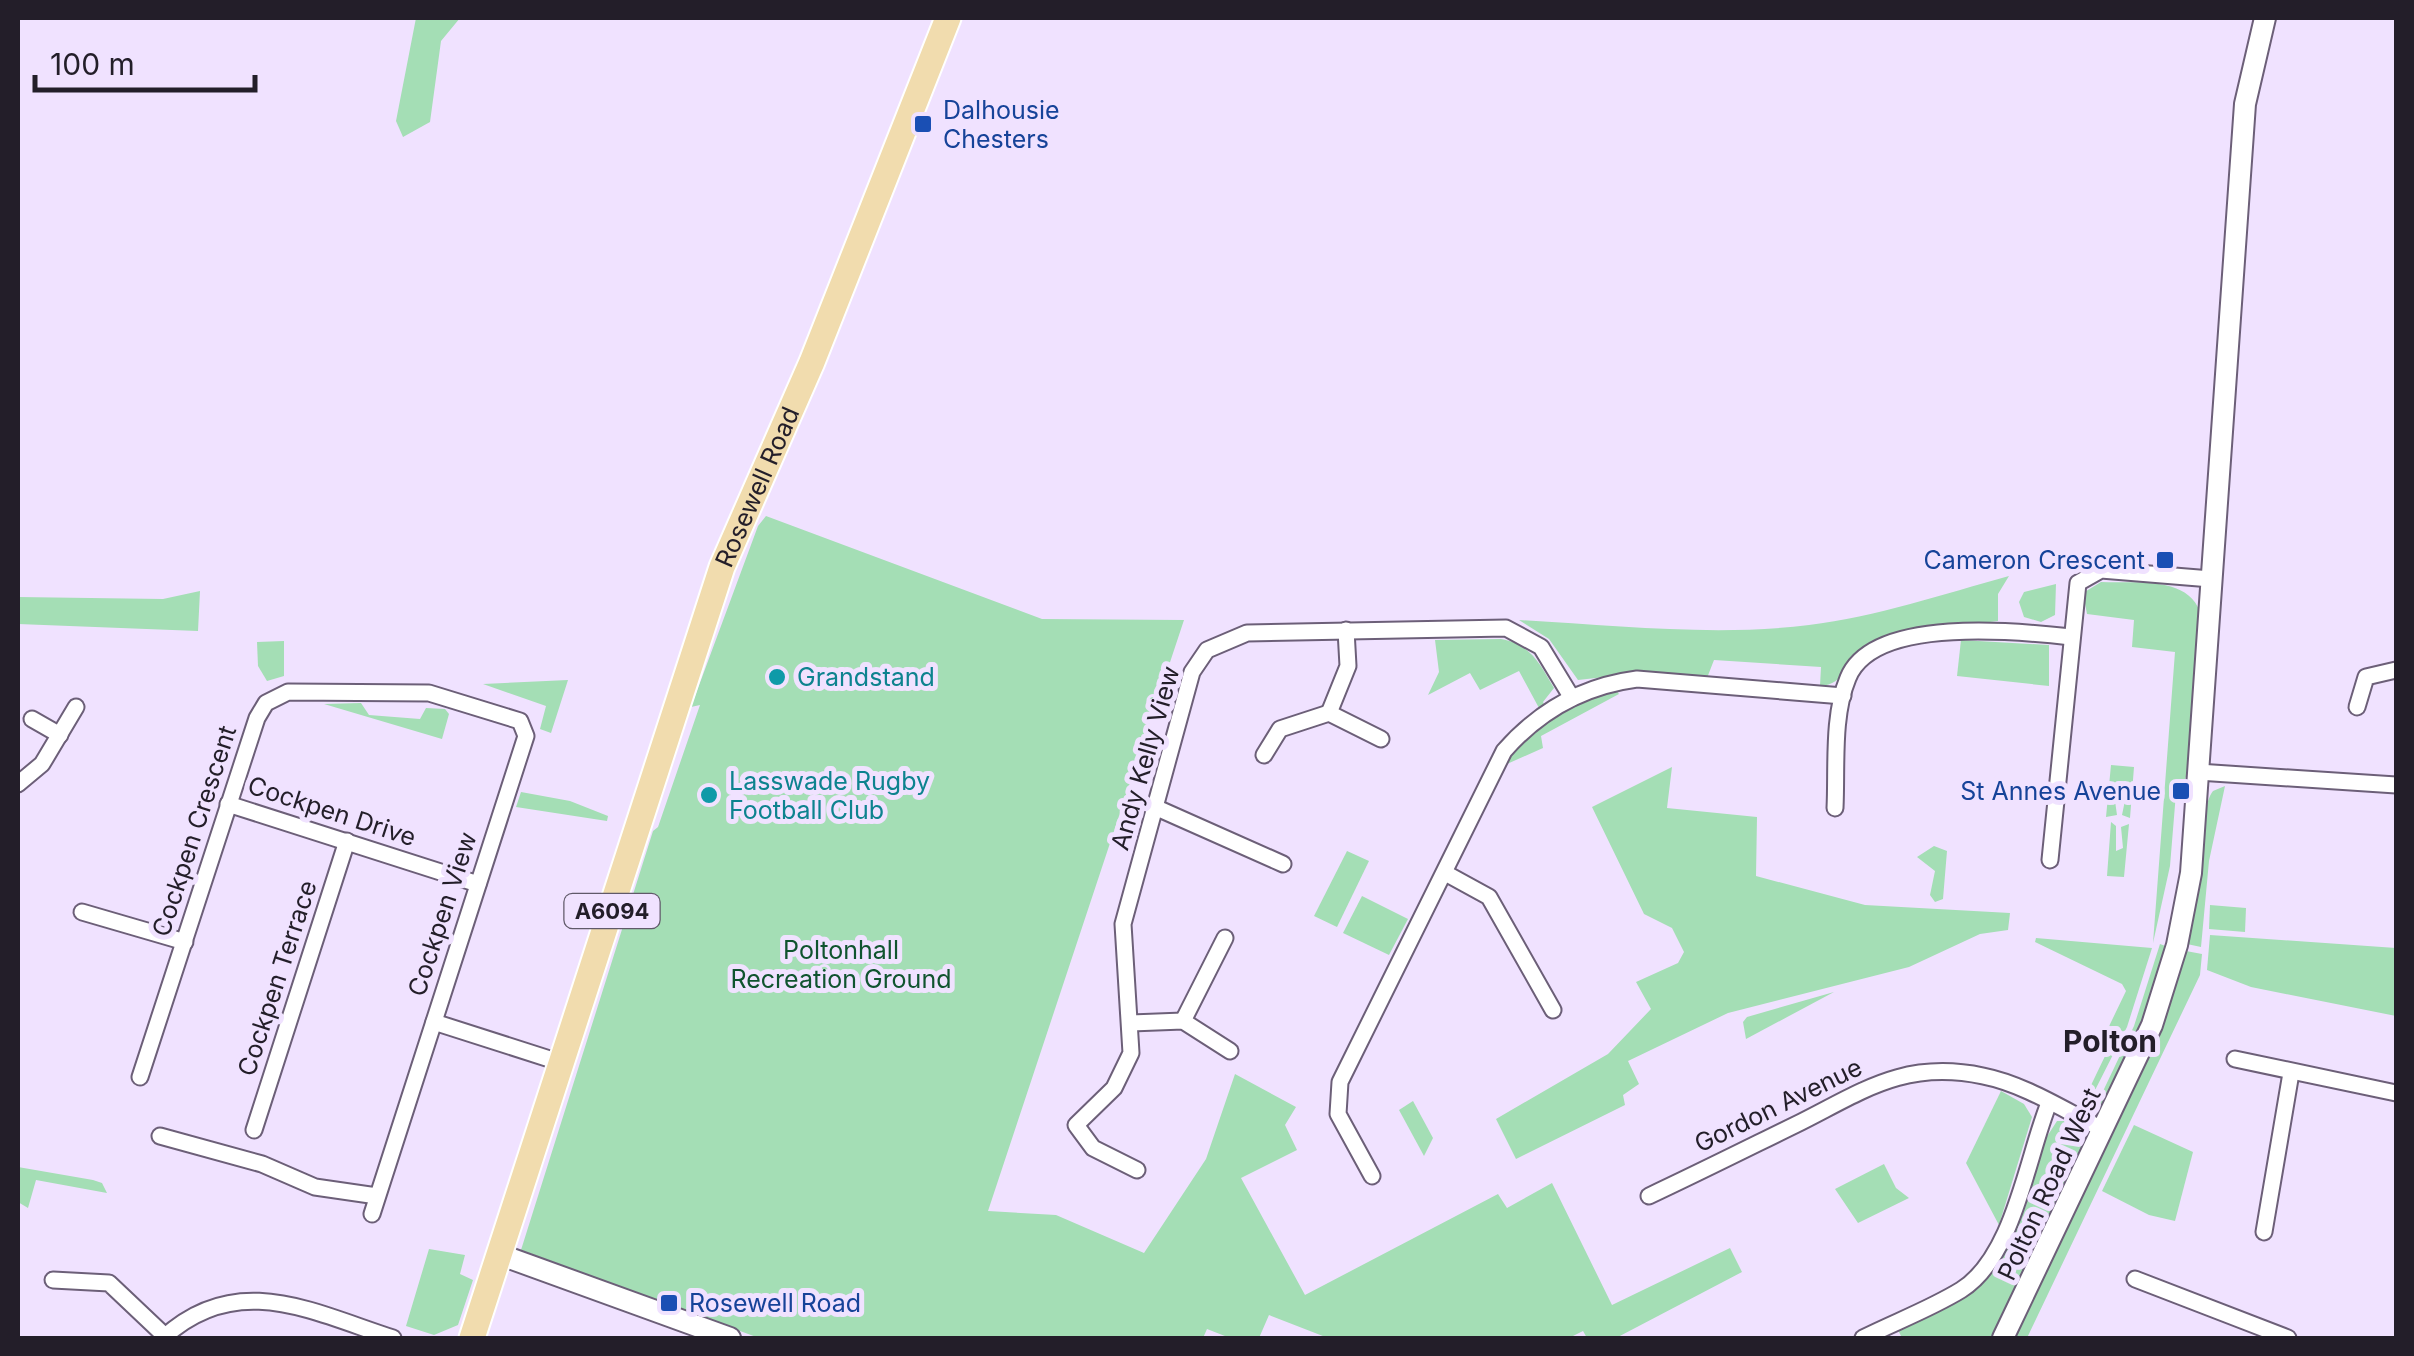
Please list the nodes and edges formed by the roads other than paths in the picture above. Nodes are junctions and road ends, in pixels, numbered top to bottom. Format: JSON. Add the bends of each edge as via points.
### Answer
{"nodes":[{"id":1,"x":948,"y":18,"type":"edge"},
{"id":2,"x":2265,"y":18,"type":"edge"},
{"id":3,"x":2211,"y":580,"type":"junction"},
{"id":4,"x":1346,"y":630,"type":"junction"},
{"id":5,"x":2071,"y":637,"type":"junction"},
{"id":6,"x":2396,"y":670,"type":"edge"},
{"id":7,"x":429,"y":693,"type":"joint"},
{"id":8,"x":1842,"y":696,"type":"junction"},
{"id":9,"x":1572,"y":698,"type":"junction"},
{"id":10,"x":76,"y":707,"type":"dead end"},
{"id":11,"x":2356,"y":707,"type":"dead end"},
{"id":12,"x":1329,"y":713,"type":"junction"},
{"id":13,"x":32,"y":719,"type":"dead end"},
{"id":14,"x":60,"y":735,"type":"junction"},
{"id":15,"x":1381,"y":739,"type":"dead end"},
{"id":16,"x":1264,"y":755,"type":"dead end"},
{"id":17,"x":2198,"y":772,"type":"junction"},
{"id":18,"x":18,"y":784,"type":"edge"},
{"id":19,"x":2396,"y":786,"type":"edge"},
{"id":20,"x":228,"y":804,"type":"junction"},
{"id":21,"x":1157,"y":808,"type":"junction"},
{"id":22,"x":1834,"y":808,"type":"dead end"},
{"id":23,"x":1235,"y":841,"type":"junction"},
{"id":24,"x":347,"y":842,"type":"junction"},
{"id":25,"x":1226,"y":857,"type":"dead end"},
{"id":26,"x":2050,"y":860,"type":"dead end"},
{"id":27,"x":1283,"y":864,"type":"dead end"},
{"id":28,"x":1447,"y":874,"type":"junction"},
{"id":29,"x":478,"y":884,"type":"junction"},
{"id":30,"x":82,"y":912,"type":"dead end"},
{"id":31,"x":1224,"y":938,"type":"dead end"},
{"id":32,"x":185,"y":942,"type":"junction"},
{"id":33,"x":1552,"y":1010,"type":"dead end"},
{"id":34,"x":434,"y":1022,"type":"junction"},
{"id":35,"x":1183,"y":1022,"type":"junction"},
{"id":36,"x":1131,"y":1023,"type":"junction"},
{"id":37,"x":1230,"y":1050,"type":"dead end"},
{"id":38,"x":2235,"y":1059,"type":"dead end"},
{"id":39,"x":562,"y":1063,"type":"junction"},
{"id":40,"x":2291,"y":1072,"type":"junction"},
{"id":41,"x":140,"y":1076,"type":"dead end"},
{"id":42,"x":2396,"y":1093,"type":"edge"},
{"id":43,"x":2049,"y":1103,"type":"junction"},
{"id":44,"x":2102,"y":1129,"type":"junction"},
{"id":45,"x":254,"y":1130,"type":"dead end"},
{"id":46,"x":160,"y":1136,"type":"dead end"},
{"id":47,"x":1137,"y":1170,"type":"dead end"},
{"id":48,"x":1372,"y":1176,"type":"dead end"},
{"id":49,"x":377,"y":1196,"type":"junction"},
{"id":50,"x":1649,"y":1196,"type":"dead end"},
{"id":51,"x":372,"y":1214,"type":"dead end"},
{"id":52,"x":2264,"y":1232,"type":"dead end"},
{"id":53,"x":501,"y":1255,"type":"junction"},
{"id":54,"x":53,"y":1280,"type":"dead end"},
{"id":55,"x":2136,"y":1280,"type":"dead end"},
{"id":56,"x":164,"y":1337,"type":"edge"},
{"id":57,"x":394,"y":1338,"type":"edge"},
{"id":58,"x":472,"y":1338,"type":"edge"},
{"id":59,"x":730,"y":1338,"type":"edge"},
{"id":60,"x":1863,"y":1338,"type":"edge"},
{"id":61,"x":2003,"y":1338,"type":"edge"},
{"id":62,"x":2288,"y":1338,"type":"edge"}],
"edges":[{"from":1,"to":39,"type":"main road","name":"Rosewell Road","number":"A6094","via":[[722,568]]},
{"from":2,"to":3,"type":"street","name":"Polton Road West","via":[[2245,104]]},
{"from":3,"to":5,"type":"street","via":[[2092,572],[2076,590]]},
{"from":3,"to":17,"type":"street","name":"Polton Road West"},
{"from":4,"to":9,"type":"street","name":"Andy Kelly View","via":[[1519,632],[1541,647]]},
{"from":4,"to":12,"type":"street","via":[[1348,666]]},
{"from":4,"to":21,"type":"street","name":"Andy Kelly View","via":[[1248,632],[1207,650],[1192,672]]},
{"from":5,"to":8,"type":"street","via":[[1958,629],[1932,634],[1865,657]]},
{"from":5,"to":26,"type":"street"},
{"from":6,"to":11,"type":"street","via":[[2366,677]]},
{"from":7,"to":20,"type":"street","name":"Cockpen Crescent","via":[[288,692],[272,698],[257,718]]},
{"from":7,"to":29,"type":"street","name":"Cockpen View","via":[[526,728]]},
{"from":8,"to":9,"type":"street","via":[[1637,679],[1605,683]]},
{"from":8,"to":22,"type":"street"},
{"from":9,"to":28,"type":"street","via":[[1533,720],[1504,751]]},
{"from":10,"to":14,"type":"street"},
{"from":12,"to":15,"type":"street"},
{"from":12,"to":16,"type":"street","via":[[1280,729]]},
{"from":13,"to":14,"type":"street"},
{"from":14,"to":18,"type":"street","via":[[42,764]]},
{"from":17,"to":19,"type":"street"},
{"from":17,"to":44,"type":"street","name":"Polton Road West","via":[[2177,945],[2152,1025]]},
{"from":20,"to":24,"type":"street","name":"Cockpen Drive"},
{"from":20,"to":32,"type":"street","name":"Cockpen Crescent"},
{"from":21,"to":23,"type":"street"},
{"from":21,"to":36,"type":"street","name":"Andy Kelly View","via":[[1122,924]]},
{"from":23,"to":25,"type":"street"},
{"from":23,"to":27,"type":"street"},
{"from":24,"to":29,"type":"street","name":"Cockpen Drive"},
{"from":24,"to":45,"type":"street","name":"Cockpen Terrace"},
{"from":28,"to":33,"type":"street","via":[[1489,897]]},
{"from":28,"to":48,"type":"street","via":[[1340,1082],[1338,1114]]},
{"from":29,"to":34,"type":"street","name":"Cockpen View"},
{"from":30,"to":32,"type":"street"},
{"from":31,"to":35,"type":"street"},
{"from":32,"to":41,"type":"street","name":"Cockpen Crescent"},
{"from":34,"to":39,"type":"street"},
{"from":34,"to":49,"type":"street","name":"Cockpen View"},
{"from":35,"to":36,"type":"street"},
{"from":35,"to":37,"type":"street"},
{"from":36,"to":47,"type":"street","name":"Andy Kelly View","via":[[1131,1054],[1114,1088],[1076,1125],[1093,1148]]},
{"from":38,"to":40,"type":"street"},
{"from":39,"to":53,"type":"main road","name":"Rosewell Road","number":"A6094"},
{"from":40,"to":42,"type":"street"},
{"from":40,"to":52,"type":"street"},
{"from":43,"to":44,"type":"street","name":"Gordon Avenue"},
{"from":43,"to":50,"type":"street","name":"Gordon Avenue","via":[[1982,1076],[1892,1079],[1852,1092]]},
{"from":43,"to":60,"type":"street","via":[[2020,1197],[1985,1263],[1963,1289]]},
{"from":44,"to":61,"type":"street","name":"Polton Road West"},
{"from":46,"to":49,"type":"street","via":[[262,1164],[315,1187]]},
{"from":49,"to":51,"type":"street","name":"Cockpen View"},
{"from":53,"to":58,"type":"main road","number":"A6094"},
{"from":53,"to":59,"type":"street"},
{"from":54,"to":56,"type":"street","via":[[108,1283]]},
{"from":55,"to":62,"type":"street"},
{"from":56,"to":57,"type":"street","via":[[200,1312],[257,1300]]}]}
